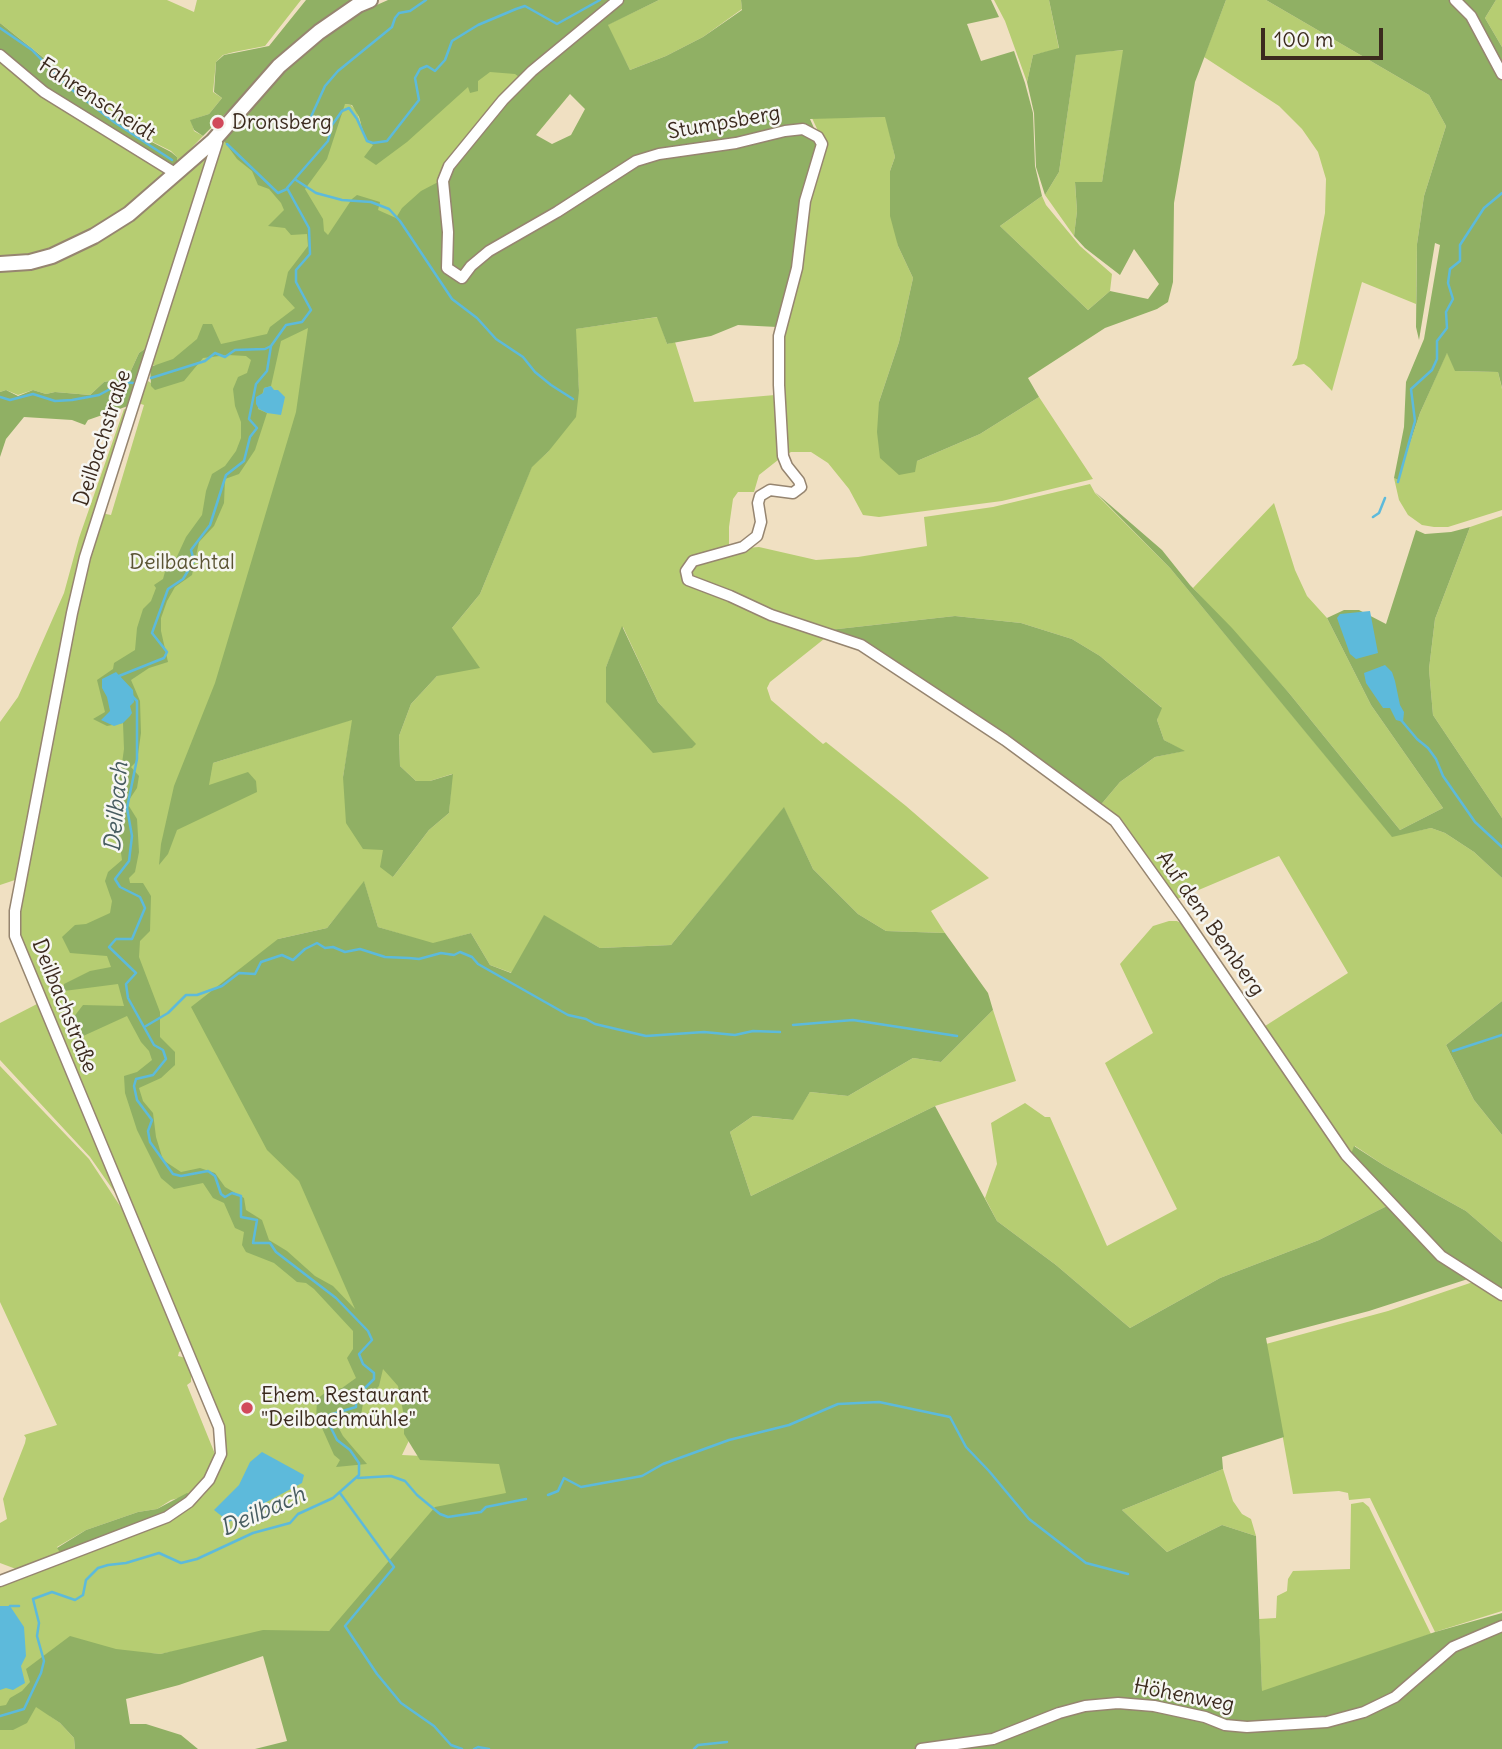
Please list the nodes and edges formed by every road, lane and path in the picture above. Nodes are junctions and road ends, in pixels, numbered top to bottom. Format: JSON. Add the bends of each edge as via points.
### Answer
{"nodes":[{"id":1,"x":370,"y":0,"type":"edge"},
{"id":2,"x":618,"y":0,"type":"edge"},
{"id":3,"x":1455,"y":0,"type":"edge"},
{"id":4,"x":0,"y":55,"type":"edge"},
{"id":5,"x":1502,"y":74,"type":"edge"},
{"id":6,"x":213,"y":141,"type":"junction"},
{"id":7,"x":175,"y":173,"type":"junction"},
{"id":8,"x":0,"y":264,"type":"edge"},
{"id":9,"x":832,"y":634,"type":"joint"},
{"id":10,"x":1502,"y":1295,"type":"edge"},
{"id":11,"x":0,"y":1581,"type":"edge"},
{"id":12,"x":1502,"y":1626,"type":"edge"},
{"id":13,"x":921,"y":1749,"type":"edge"}],
"edges":[{"from":1,"to":6,"type":"main road","via":[[319,32],[279,66]]},
{"from":2,"to":9,"type":"street","name":"Stumpsberg","via":[[532,71],[449,166],[443,181],[447,268],[462,278],[489,251],[636,161],[785,131],[803,129],[818,137],[822,144],[805,201],[797,268],[779,336],[783,456],[801,487],[793,493],[770,491],[761,496],[757,536],[743,547],[693,561],[686,576],[692,584]]},
{"from":3,"to":5,"type":"street","via":[[1471,16]]},
{"from":4,"to":7,"type":"street","name":"Fahrenscheidt","via":[[44,92]]},
{"from":6,"to":7,"type":"main road"},
{"from":6,"to":11,"type":"street","name":"Deilbachstraße","via":[[207,174],[85,557],[15,911],[15,936],[219,1427],[222,1454],[209,1480],[167,1517]]},
{"from":7,"to":8,"type":"main road","via":[[146,201],[94,236],[41,260]]},
{"from":9,"to":10,"type":"street","name":"Auf dem Bemberg","via":[[899,669],[1115,821],[1346,1155],[1441,1256]]},
{"from":12,"to":13,"type":"street","name":"Höhenweg","via":[[1453,1647],[1395,1697],[1364,1713],[1327,1722],[1247,1727],[1154,1706],[1118,1703],[1059,1713],[993,1739]]}]}
